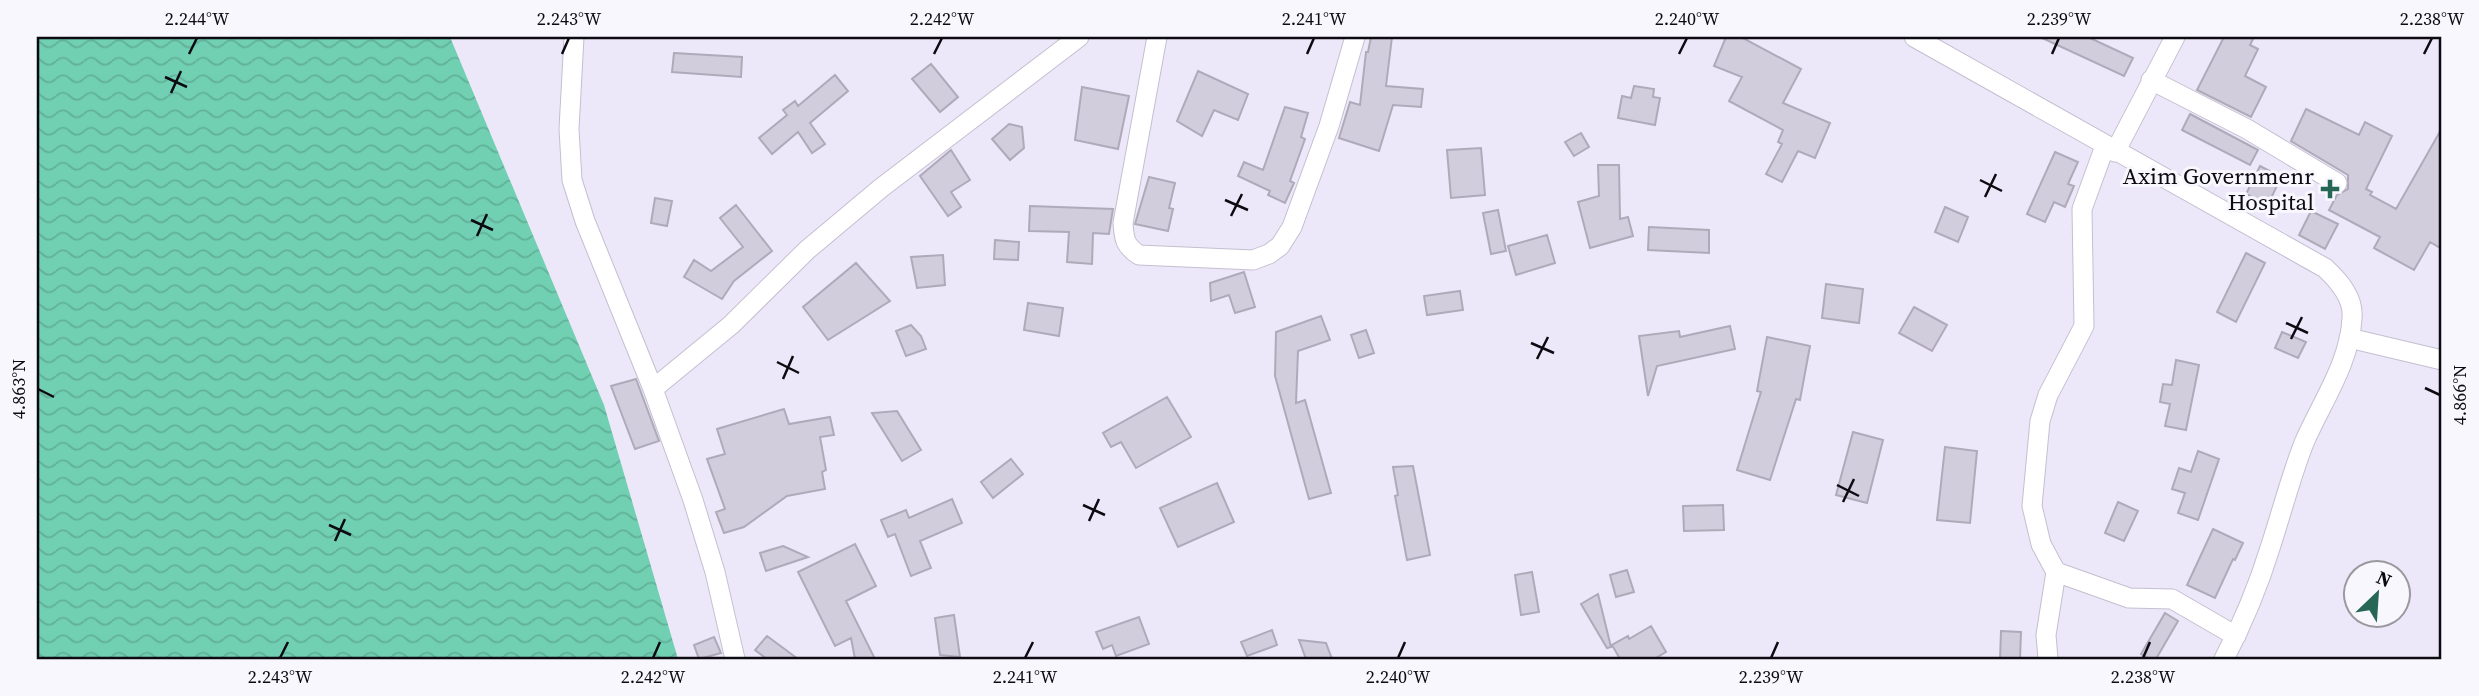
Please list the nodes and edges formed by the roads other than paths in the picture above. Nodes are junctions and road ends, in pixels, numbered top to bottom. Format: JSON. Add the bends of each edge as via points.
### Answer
{"nodes":[{"id":1,"x":574,"y":37,"type":"edge"},
{"id":2,"x":1079,"y":37,"type":"edge"},
{"id":3,"x":1157,"y":37,"type":"edge"},
{"id":4,"x":1355,"y":37,"type":"edge"},
{"id":5,"x":1914,"y":37,"type":"edge"},
{"id":6,"x":2175,"y":37,"type":"edge"},
{"id":7,"x":2151,"y":80,"type":"junction"},
{"id":8,"x":2110,"y":149,"type":"junction"},
{"id":9,"x":2337,"y":183,"type":"dead end"},
{"id":10,"x":2349,"y":338,"type":"junction"},
{"id":11,"x":2442,"y":360,"type":"edge"},
{"id":12,"x":653,"y":389,"type":"junction"},
{"id":13,"x":2056,"y":572,"type":"junction"},
{"id":14,"x":2236,"y":636,"type":"junction"},
{"id":15,"x":735,"y":659,"type":"edge"},
{"id":16,"x":2048,"y":659,"type":"edge"},
{"id":17,"x":2224,"y":659,"type":"edge"}],
"edges":[{"from":1,"to":12,"type":"street","via":[[569,129],[572,180]]},
{"from":2,"to":12,"type":"street","via":[[881,188],[807,250],[732,325]]},
{"from":3,"to":4,"type":"street","via":[[1123,223],[1124,241],[1139,255],[1253,260],[1280,246],[1292,227],[1329,127]]},
{"from":5,"to":8,"type":"street"},
{"from":6,"to":7,"type":"street"},
{"from":7,"to":8,"type":"street"},
{"from":7,"to":9,"type":"street","via":[[2248,129]]},
{"from":8,"to":10,"type":"street","via":[[2325,268],[2351,303]]},
{"from":8,"to":13,"type":"street","via":[[2082,209],[2084,326],[2048,395],[2040,421],[2032,506],[2041,544]]},
{"from":10,"to":11,"type":"street"},
{"from":10,"to":14,"type":"street","via":[[2290,480],[2271,547]]},
{"from":12,"to":15,"type":"street","via":[[697,512]]},
{"from":13,"to":14,"type":"street","via":[[2129,598],[2172,599]]},
{"from":13,"to":16,"type":"street","via":[[2046,635]]},
{"from":14,"to":17,"type":"street"}]}
